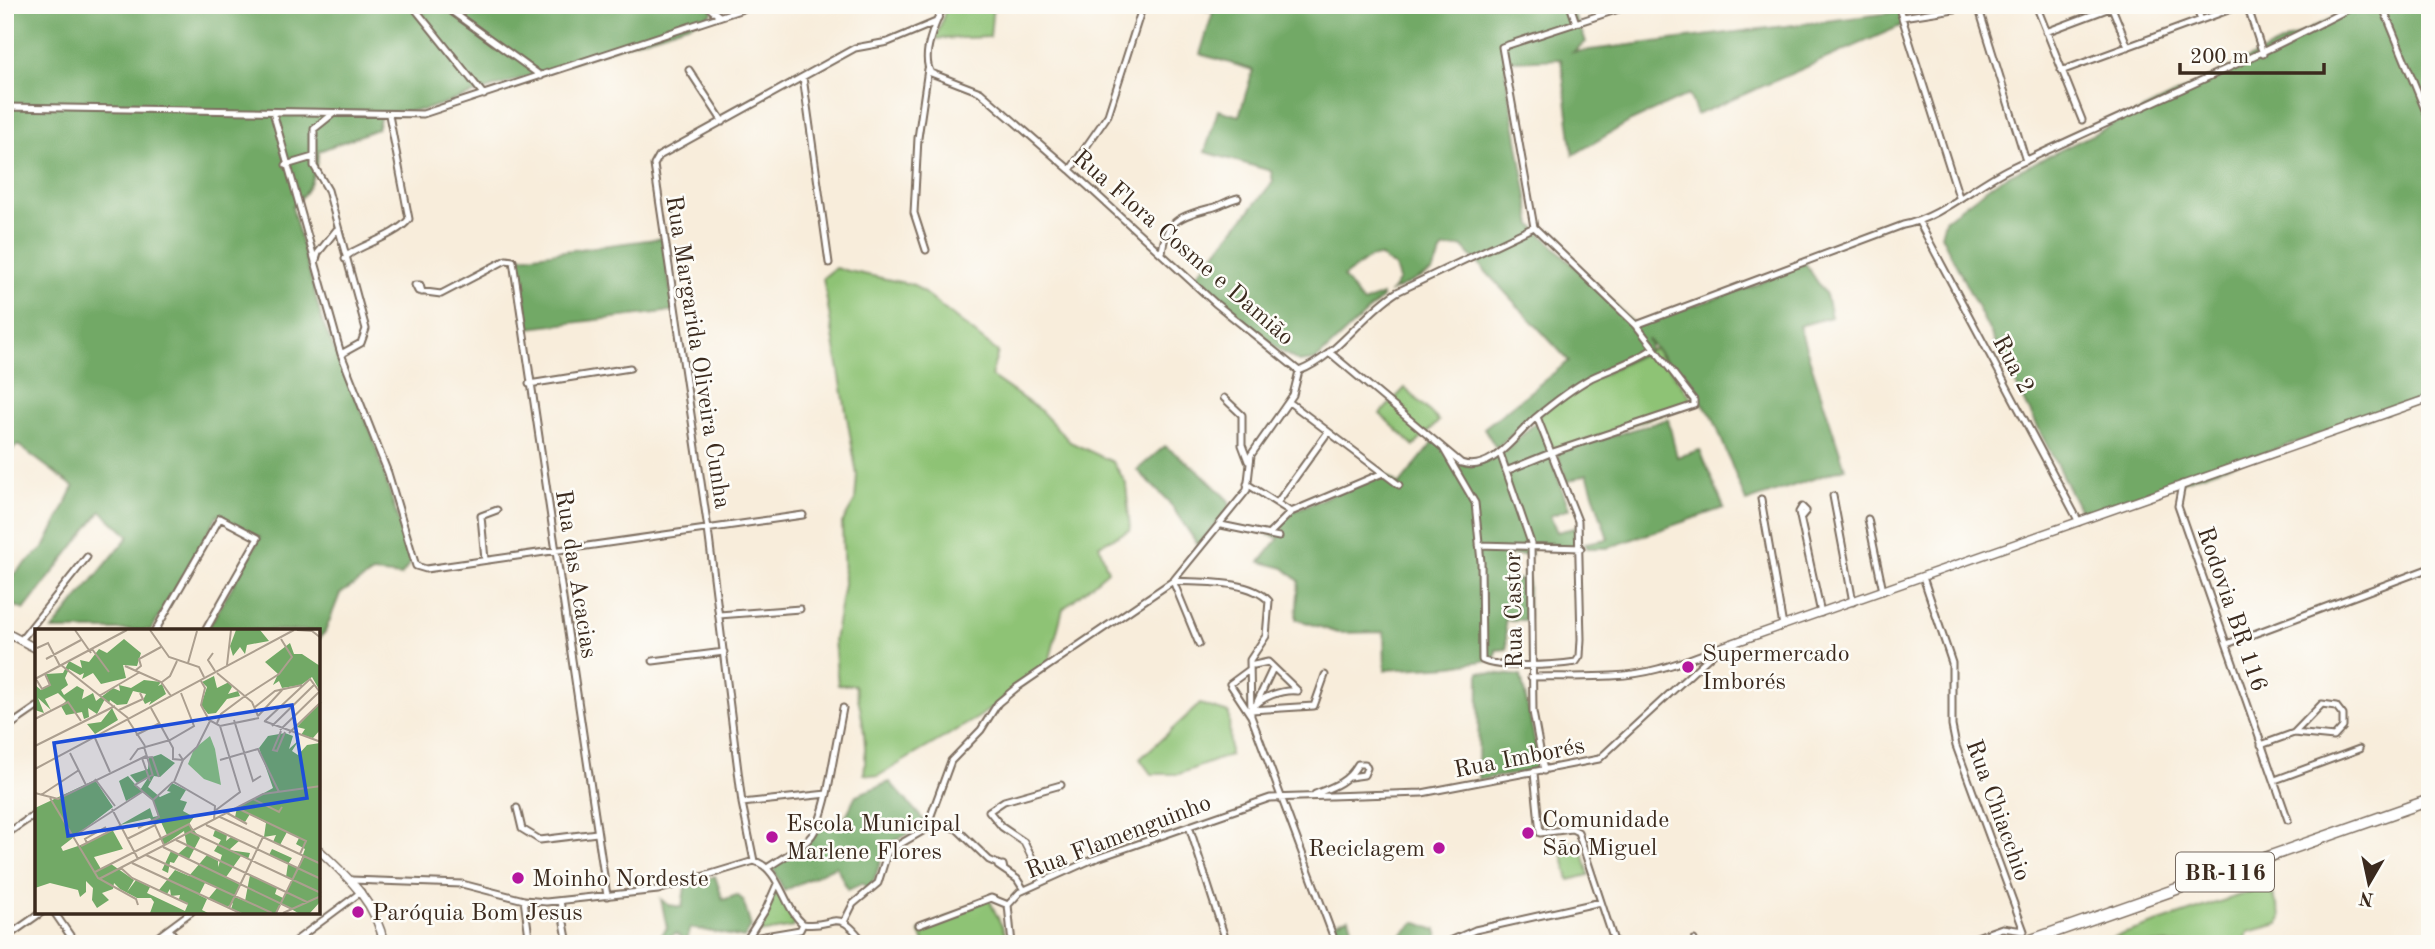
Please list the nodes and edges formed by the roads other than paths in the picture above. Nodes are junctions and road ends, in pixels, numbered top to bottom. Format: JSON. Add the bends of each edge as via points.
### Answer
{"nodes":[{"id":1,"x":412,"y":5,"type":"edge"},
{"id":2,"x":443,"y":5,"type":"edge"},
{"id":3,"x":706,"y":5,"type":"edge"},
{"id":4,"x":755,"y":5,"type":"edge"},
{"id":5,"x":944,"y":5,"type":"edge"},
{"id":6,"x":1143,"y":5,"type":"edge"},
{"id":7,"x":1570,"y":5,"type":"edge"},
{"id":8,"x":1631,"y":5,"type":"edge"},
{"id":9,"x":1898,"y":5,"type":"edge"},
{"id":10,"x":2036,"y":5,"type":"edge"},
{"id":11,"x":2195,"y":5,"type":"edge"},
{"id":12,"x":2244,"y":5,"type":"edge"},
{"id":13,"x":2356,"y":5,"type":"edge"},
{"id":14,"x":2382,"y":5,"type":"edge"},
{"id":15,"x":1979,"y":6,"type":"edge"},
{"id":16,"x":2114,"y":6,"type":"edge"},
{"id":17,"x":719,"y":16,"type":"junction"},
{"id":18,"x":1902,"y":17,"type":"junction"},
{"id":19,"x":2201,"y":20,"type":"junction"},
{"id":20,"x":936,"y":22,"type":"junction"},
{"id":21,"x":1576,"y":23,"type":"junction"},
{"id":22,"x":2046,"y":32,"type":"junction"},
{"id":23,"x":2128,"y":47,"type":"junction"},
{"id":24,"x":2263,"y":54,"type":"junction"},
{"id":25,"x":928,"y":69,"type":"junction"},
{"id":26,"x":689,"y":70,"type":"dead end"},
{"id":27,"x":2061,"y":71,"type":"junction"},
{"id":28,"x":541,"y":76,"type":"junction"},
{"id":29,"x":803,"y":77,"type":"junction"},
{"id":30,"x":484,"y":95,"type":"junction"},
{"id":31,"x":5,"y":107,"type":"edge"},
{"id":32,"x":273,"y":111,"type":"junction"},
{"id":33,"x":334,"y":114,"type":"junction"},
{"id":34,"x":389,"y":115,"type":"junction"},
{"id":35,"x":2082,"y":120,"type":"dead end"},
{"id":36,"x":723,"y":122,"type":"junction"},
{"id":37,"x":2430,"y":122,"type":"edge"},
{"id":38,"x":313,"y":157,"type":"junction"},
{"id":39,"x":2026,"y":161,"type":"junction"},
{"id":40,"x":286,"y":165,"type":"junction"},
{"id":41,"x":1070,"y":170,"type":"junction"},
{"id":42,"x":1959,"y":197,"type":"junction"},
{"id":43,"x":1238,"y":198,"type":"dead end"},
{"id":44,"x":1919,"y":222,"type":"junction"},
{"id":45,"x":1534,"y":227,"type":"junction"},
{"id":46,"x":338,"y":228,"type":"junction"},
{"id":47,"x":926,"y":250,"type":"dead end"},
{"id":48,"x":1162,"y":253,"type":"junction"},
{"id":49,"x":345,"y":259,"type":"junction"},
{"id":50,"x":829,"y":263,"type":"dead end"},
{"id":51,"x":314,"y":265,"type":"junction"},
{"id":52,"x":422,"y":292,"type":"dead end"},
{"id":53,"x":1636,"y":326,"type":"junction"},
{"id":54,"x":1654,"y":348,"type":"junction"},
{"id":55,"x":1329,"y":352,"type":"junction"},
{"id":56,"x":341,"y":354,"type":"junction"},
{"id":57,"x":630,"y":368,"type":"dead end"},
{"id":58,"x":1299,"y":372,"type":"junction"},
{"id":59,"x":529,"y":384,"type":"junction"},
{"id":60,"x":1224,"y":398,"type":"dead end"},
{"id":61,"x":2430,"y":398,"type":"edge"},
{"id":62,"x":1289,"y":402,"type":"junction"},
{"id":63,"x":1537,"y":417,"type":"junction"},
{"id":64,"x":1328,"y":432,"type":"junction"},
{"id":65,"x":1443,"y":448,"type":"junction"},
{"id":66,"x":1553,"y":452,"type":"junction"},
{"id":67,"x":1500,"y":453,"type":"junction"},
{"id":68,"x":1248,"y":461,"type":"junction"},
{"id":69,"x":1506,"y":471,"type":"junction"},
{"id":70,"x":1383,"y":473,"type":"junction"},
{"id":71,"x":1247,"y":484,"type":"junction"},
{"id":72,"x":2182,"y":484,"type":"junction"},
{"id":73,"x":1399,"y":485,"type":"dead end"},
{"id":74,"x":1833,"y":496,"type":"dead end"},
{"id":75,"x":1761,"y":499,"type":"dead end"},
{"id":76,"x":1277,"y":503,"type":"junction"},
{"id":77,"x":496,"y":510,"type":"dead end"},
{"id":78,"x":1291,"y":512,"type":"junction"},
{"id":79,"x":803,"y":514,"type":"dead end"},
{"id":80,"x":1801,"y":517,"type":"dead end"},
{"id":81,"x":1868,"y":519,"type":"dead end"},
{"id":82,"x":2079,"y":522,"type":"junction"},
{"id":83,"x":1221,"y":525,"type":"junction"},
{"id":84,"x":708,"y":530,"type":"junction"},
{"id":85,"x":1268,"y":535,"type":"junction"},
{"id":86,"x":1279,"y":537,"type":"dead end"},
{"id":87,"x":1479,"y":545,"type":"junction"},
{"id":88,"x":1531,"y":547,"type":"junction"},
{"id":89,"x":1581,"y":548,"type":"junction"},
{"id":90,"x":557,"y":549,"type":"junction"},
{"id":91,"x":87,"y":557,"type":"dead end"},
{"id":92,"x":485,"y":560,"type":"junction"},
{"id":93,"x":2430,"y":568,"type":"edge"},
{"id":94,"x":1923,"y":578,"type":"junction"},
{"id":95,"x":1172,"y":581,"type":"junction"},
{"id":96,"x":1883,"y":591,"type":"junction"},
{"id":97,"x":1853,"y":602,"type":"junction"},
{"id":98,"x":800,"y":609,"type":"dead end"},
{"id":99,"x":1821,"y":613,"type":"junction"},
{"id":100,"x":719,"y":615,"type":"junction"},
{"id":101,"x":1783,"y":626,"type":"junction"},
{"id":102,"x":156,"y":629,"type":"edge"},
{"id":103,"x":206,"y":629,"type":"edge"},
{"id":104,"x":5,"y":632,"type":"edge"},
{"id":105,"x":20,"y":640,"type":"junction"},
{"id":106,"x":1199,"y":644,"type":"dead end"},
{"id":107,"x":2227,"y":644,"type":"junction"},
{"id":108,"x":35,"y":648,"type":"edge"},
{"id":109,"x":1719,"y":648,"type":"junction"},
{"id":110,"x":724,"y":652,"type":"junction"},
{"id":111,"x":653,"y":661,"type":"dead end"},
{"id":112,"x":1531,"y":664,"type":"junction"},
{"id":113,"x":1254,"y":665,"type":"dead end"},
{"id":114,"x":1273,"y":668,"type":"junction"},
{"id":115,"x":1248,"y":670,"type":"junction"},
{"id":116,"x":1325,"y":675,"type":"dead end"},
{"id":117,"x":1531,"y":677,"type":"junction"},
{"id":118,"x":1257,"y":702,"type":"junction"},
{"id":119,"x":843,"y":708,"type":"dead end"},
{"id":120,"x":35,"y":709,"type":"edge"},
{"id":121,"x":1251,"y":713,"type":"junction"},
{"id":122,"x":5,"y":729,"type":"edge"},
{"id":123,"x":2294,"y":733,"type":"junction"},
{"id":124,"x":2261,"y":745,"type":"junction"},
{"id":125,"x":2359,"y":749,"type":"dead end"},
{"id":126,"x":1545,"y":771,"type":"junction"},
{"id":127,"x":1534,"y":774,"type":"junction"},
{"id":128,"x":1350,"y":777,"type":"dead end"},
{"id":129,"x":2275,"y":780,"type":"junction"},
{"id":130,"x":1061,"y":785,"type":"dead end"},
{"id":131,"x":827,"y":794,"type":"junction"},
{"id":132,"x":1284,"y":796,"type":"junction"},
{"id":133,"x":1312,"y":796,"type":"junction"},
{"id":134,"x":2430,"y":800,"type":"edge"},
{"id":135,"x":742,"y":803,"type":"junction"},
{"id":136,"x":517,"y":808,"type":"dead end"},
{"id":137,"x":35,"y":814,"type":"edge"},
{"id":138,"x":2288,"y":820,"type":"dead end"},
{"id":139,"x":930,"y":821,"type":"junction"},
{"id":140,"x":1189,"y":826,"type":"junction"},
{"id":141,"x":597,"y":834,"type":"junction"},
{"id":142,"x":5,"y":835,"type":"edge"},
{"id":143,"x":320,"y":851,"type":"edge"},
{"id":144,"x":751,"y":861,"type":"junction"},
{"id":145,"x":767,"y":868,"type":"junction"},
{"id":146,"x":351,"y":880,"type":"junction"},
{"id":147,"x":1043,"y":880,"type":"junction"},
{"id":148,"x":777,"y":884,"type":"junction"},
{"id":149,"x":1024,"y":890,"type":"junction"},
{"id":150,"x":361,"y":892,"type":"junction"},
{"id":151,"x":607,"y":895,"type":"junction"},
{"id":152,"x":524,"y":900,"type":"junction"},
{"id":153,"x":560,"y":901,"type":"junction"},
{"id":154,"x":1601,"y":902,"type":"junction"},
{"id":155,"x":1008,"y":905,"type":"junction"},
{"id":156,"x":39,"y":914,"type":"edge"},
{"id":157,"x":55,"y":914,"type":"edge"},
{"id":158,"x":188,"y":914,"type":"edge"},
{"id":159,"x":844,"y":922,"type":"junction"},
{"id":160,"x":803,"y":924,"type":"junction"},
{"id":161,"x":919,"y":925,"type":"dead end"},
{"id":162,"x":169,"y":929,"type":"junction"},
{"id":163,"x":789,"y":933,"type":"junction"},
{"id":164,"x":5,"y":937,"type":"edge"},
{"id":165,"x":745,"y":942,"type":"edge"},
{"id":166,"x":76,"y":944,"type":"edge"},
{"id":167,"x":148,"y":944,"type":"edge"},
{"id":168,"x":180,"y":944,"type":"edge"},
{"id":169,"x":291,"y":944,"type":"edge"},
{"id":170,"x":384,"y":944,"type":"edge"},
{"id":171,"x":530,"y":944,"type":"edge"},
{"id":172,"x":568,"y":944,"type":"edge"},
{"id":173,"x":792,"y":944,"type":"edge"},
{"id":174,"x":865,"y":944,"type":"edge"},
{"id":175,"x":1012,"y":944,"type":"edge"},
{"id":176,"x":1227,"y":944,"type":"edge"},
{"id":177,"x":1336,"y":944,"type":"edge"},
{"id":178,"x":1443,"y":944,"type":"edge"},
{"id":179,"x":1615,"y":944,"type":"edge"},
{"id":180,"x":1958,"y":944,"type":"edge"},
{"id":181,"x":2020,"y":944,"type":"edge"}],
"edges":[{"from":1,"to":30,"type":"street"},
{"from":2,"to":28,"type":"street"},
{"from":3,"to":17,"type":"street"},
{"from":4,"to":17,"type":"street"},
{"from":5,"to":20,"type":"street"},
{"from":6,"to":41,"type":"street","via":[[1108,115]]},
{"from":7,"to":21,"type":"street"},
{"from":8,"to":21,"type":"street"},
{"from":9,"to":18,"type":"street"},
{"from":10,"to":22,"type":"street"},
{"from":11,"to":19,"type":"street"},
{"from":12,"to":19,"type":"street"},
{"from":12,"to":24,"type":"street"},
{"from":13,"to":24,"type":"street"},
{"from":14,"to":37,"type":"street"},
{"from":15,"to":18,"type":"street"},
{"from":15,"to":39,"type":"street"},
{"from":16,"to":22,"type":"street"},
{"from":16,"to":23,"type":"street"},
{"from":17,"to":28,"type":"street"},
{"from":18,"to":42,"type":"street"},
{"from":19,"to":23,"type":"street"},
{"from":20,"to":25,"type":"street"},
{"from":20,"to":29,"type":"street","name":"Rua Margarida Oliveira Cunha","via":[[888,42],[855,48]]},
{"from":21,"to":45,"type":"street","via":[[1502,47]]},
{"from":22,"to":27,"type":"street"},
{"from":23,"to":27,"type":"street"},
{"from":24,"to":39,"type":"street"},
{"from":25,"to":41,"type":"street","name":"Rua Flora Cosme e Damião","via":[[979,92]]},
{"from":25,"to":47,"type":"street","via":[[914,213]]},
{"from":26,"to":36,"type":"street"},
{"from":27,"to":35,"type":"street"},
{"from":28,"to":30,"type":"street"},
{"from":29,"to":36,"type":"street","name":"Rua Margarida Oliveira Cunha"},
{"from":29,"to":50,"type":"street"},
{"from":30,"to":34,"type":"street","via":[[430,112]]},
{"from":31,"to":32,"type":"street"},
{"from":32,"to":33,"type":"street"},
{"from":32,"to":40,"type":"street"},
{"from":33,"to":34,"type":"street"},
{"from":33,"to":38,"type":"street","via":[[316,126]]},
{"from":34,"to":49,"type":"street","via":[[409,219],[390,236],[350,251]]},
{"from":36,"to":84,"type":"street","name":"Rua Margarida Oliveira Cunha","via":[[659,156],[653,168]]},
{"from":38,"to":40,"type":"street"},
{"from":38,"to":46,"type":"street"},
{"from":39,"to":42,"type":"street"},
{"from":40,"to":51,"type":"street"},
{"from":41,"to":48,"type":"street","name":"Rua Flora Cosme e Damião"},
{"from":42,"to":44,"type":"street"},
{"from":43,"to":48,"type":"street","via":[[1174,223],[1165,233]]},
{"from":44,"to":53,"type":"street"},
{"from":44,"to":82,"type":"street","name":"Rua 2"},
{"from":45,"to":53,"type":"street"},
{"from":45,"to":55,"type":"street","via":[[1397,292]]},
{"from":46,"to":49,"type":"street"},
{"from":46,"to":51,"type":"street"},
{"from":48,"to":58,"type":"street","name":"Rua Flora Cosme e Damião"},
{"from":49,"to":56,"type":"street","via":[[366,329],[361,343]]},
{"from":51,"to":56,"type":"street"},
{"from":52,"to":59,"type":"street","name":"Rua das Acacias","via":[[441,294],[510,259]]},
{"from":53,"to":54,"type":"street"},
{"from":54,"to":63,"type":"street","via":[[1582,384]]},
{"from":54,"to":66,"type":"street","via":[[1694,400],[1692,407]]},
{"from":55,"to":58,"type":"street"},
{"from":55,"to":65,"type":"street"},
{"from":56,"to":92,"type":"street","via":[[387,473],[413,562],[426,569]]},
{"from":57,"to":59,"type":"street"},
{"from":58,"to":62,"type":"street","name":"Rua Flora Cosme e Damião"},
{"from":59,"to":90,"type":"street","name":"Rua das Acacias"},
{"from":60,"to":68,"type":"street","via":[[1242,415],[1242,445]]},
{"from":61,"to":72,"type":"street"},
{"from":62,"to":64,"type":"street"},
{"from":62,"to":68,"type":"street","name":"Rua Flora Cosme e Damião"},
{"from":63,"to":66,"type":"street"},
{"from":63,"to":67,"type":"street"},
{"from":64,"to":70,"type":"street"},
{"from":64,"to":76,"type":"street"},
{"from":65,"to":67,"type":"street","via":[[1471,466]]},
{"from":65,"to":87,"type":"street","via":[[1475,503]]},
{"from":66,"to":69,"type":"street"},
{"from":66,"to":89,"type":"street","via":[[1578,520]]},
{"from":67,"to":69,"type":"street","name":"Rua Castor"},
{"from":68,"to":71,"type":"street"},
{"from":69,"to":88,"type":"street","name":"Rua Castor"},
{"from":70,"to":73,"type":"street"},
{"from":70,"to":78,"type":"street"},
{"from":71,"to":76,"type":"street"},
{"from":71,"to":83,"type":"street","via":[[1247,491]]},
{"from":72,"to":82,"type":"street"},
{"from":72,"to":107,"type":"street","name":"Rodovia BR 116","number":"BR-116","via":[[2178,506]]},
{"from":74,"to":97,"type":"street"},
{"from":75,"to":101,"type":"street"},
{"from":76,"to":78,"type":"street"},
{"from":77,"to":92,"type":"street","via":[[481,516]]},
{"from":78,"to":85,"type":"street"},
{"from":79,"to":84,"type":"street"},
{"from":80,"to":99,"type":"street"},
{"from":81,"to":96,"type":"street"},
{"from":82,"to":94,"type":"street"},
{"from":83,"to":85,"type":"street"},
{"from":83,"to":95,"type":"street"},
{"from":84,"to":90,"type":"street"},
{"from":84,"to":100,"type":"street","name":"Rua Margarida Oliveira Cunha"},
{"from":85,"to":86,"type":"street"},
{"from":87,"to":88,"type":"street"},
{"from":87,"to":112,"type":"street","via":[[1482,660]]},
{"from":88,"to":89,"type":"street"},
{"from":88,"to":112,"type":"street","name":"Rua Castor"},
{"from":89,"to":112,"type":"street","via":[[1579,659]]},
{"from":90,"to":92,"type":"street"},
{"from":90,"to":141,"type":"street","name":"Rua das Acacias"},
{"from":91,"to":105,"type":"street"},
{"from":93,"to":107,"type":"street"},
{"from":94,"to":96,"type":"street"},
{"from":94,"to":180,"type":"street","name":"Rua Chiacchio","via":[[1954,669],[1956,746],[2024,931],[2003,928]]},
{"from":95,"to":106,"type":"street"},
{"from":95,"to":115,"type":"street","via":[[1232,586],[1267,598],[1266,636]]},
{"from":95,"to":139,"type":"street","via":[[998,703],[981,730],[950,761]]},
{"from":96,"to":97,"type":"street"},
{"from":97,"to":99,"type":"street"},
{"from":98,"to":100,"type":"street"},
{"from":99,"to":101,"type":"street"},
{"from":100,"to":110,"type":"street","name":"Rua Margarida Oliveira Cunha"},
{"from":101,"to":109,"type":"street"},
{"from":102,"to":103,"type":"street","via":[[220,518],[258,538]]},
{"from":104,"to":105,"type":"street"},
{"from":105,"to":108,"type":"street"},
{"from":107,"to":124,"type":"street","name":"Rodovia BR 116","number":"BR-116"},
{"from":109,"to":117,"type":"street","via":[[1657,669],[1613,676]]},
{"from":109,"to":126,"type":"street","name":"Rua Imborés","via":[[1606,755]]},
{"from":110,"to":111,"type":"street"},
{"from":110,"to":135,"type":"street","name":"Rua Margarida Oliveira Cunha"},
{"from":112,"to":117,"type":"street","name":"Rua Castor"},
{"from":113,"to":114,"type":"street","via":[[1263,661]]},
{"from":114,"to":118,"type":"street"},
{"from":114,"to":118,"type":"street","via":[[1298,691],[1288,690]]},
{"from":115,"to":121,"type":"street"},
{"from":115,"to":121,"type":"street","via":[[1230,684]]},
{"from":116,"to":121,"type":"street","via":[[1314,706]]},
{"from":117,"to":126,"type":"street","name":"Rua Castor"},
{"from":118,"to":121,"type":"street"},
{"from":119,"to":131,"type":"street"},
{"from":120,"to":122,"type":"street"},
{"from":121,"to":132,"type":"street"},
{"from":123,"to":123,"type":"street","via":[[2334,737],[2343,727],[2342,713],[2329,704],[2319,705]]},
{"from":123,"to":124,"type":"street"},
{"from":124,"to":129,"type":"street","name":"Rodovia BR 116","number":"BR-116"},
{"from":125,"to":129,"type":"street"},
{"from":126,"to":127,"type":"street","name":"Rua Imborés"},
{"from":127,"to":133,"type":"street","name":"Rua Imborés","via":[[1422,793]]},
{"from":127,"to":154,"type":"street","via":[[1540,833],[1576,831]]},
{"from":128,"to":133,"type":"street"},
{"from":129,"to":138,"type":"street","name":"Rodovia BR 116","number":"BR-116"},
{"from":130,"to":147,"type":"street","via":[[1004,801],[989,811],[1024,842]]},
{"from":131,"to":135,"type":"street"},
{"from":131,"to":145,"type":"street","via":[[816,833]]},
{"from":132,"to":133,"type":"street","name":"Rua Imborés"},
{"from":132,"to":140,"type":"street","name":"Rua Flamenguinho"},
{"from":132,"to":177,"type":"street"},
{"from":134,"to":181,"type":"highway","number":"BR-116"},
{"from":135,"to":144,"type":"street","name":"Rua Margarida Oliveira Cunha"},
{"from":136,"to":141,"type":"street","via":[[522,829],[540,840]]},
{"from":137,"to":142,"type":"street"},
{"from":139,"to":149,"type":"street","via":[[957,829]]},
{"from":139,"to":159,"type":"street","via":[[926,829],[888,851],[878,883],[853,904]]},
{"from":140,"to":147,"type":"street","name":"Rua Flamenguinho"},
{"from":140,"to":176,"type":"street"},
{"from":141,"to":151,"type":"street","name":"Rua das Acacias"},
{"from":143,"to":146,"type":"street"},
{"from":144,"to":145,"type":"street"},
{"from":144,"to":151,"type":"street","via":[[671,887]]},
{"from":145,"to":148,"type":"street"},
{"from":146,"to":150,"type":"street"},
{"from":146,"to":152,"type":"street","via":[[462,884]]},
{"from":147,"to":149,"type":"street","name":"Rua Flamenguinho"},
{"from":148,"to":160,"type":"street"},
{"from":148,"to":165,"type":"street"},
{"from":149,"to":155,"type":"street","name":"Rua Flamenguinho"},
{"from":150,"to":169,"type":"street"},
{"from":150,"to":170,"type":"street","via":[[377,917]]},
{"from":151,"to":153,"type":"street"},
{"from":152,"to":153,"type":"street"},
{"from":152,"to":171,"type":"street"},
{"from":153,"to":172,"type":"street"},
{"from":154,"to":178,"type":"street","via":[[1475,930]]},
{"from":154,"to":179,"type":"street"},
{"from":155,"to":161,"type":"street","via":[[991,898]]},
{"from":155,"to":175,"type":"street","name":"Rua Flamenguinho"},
{"from":156,"to":164,"type":"street"},
{"from":157,"to":166,"type":"street"},
{"from":158,"to":162,"type":"street"},
{"from":159,"to":160,"type":"street"},
{"from":159,"to":174,"type":"street"},
{"from":160,"to":163,"type":"street"},
{"from":162,"to":167,"type":"street"},
{"from":162,"to":168,"type":"street"},
{"from":163,"to":165,"type":"street"},
{"from":163,"to":173,"type":"street"}]}
